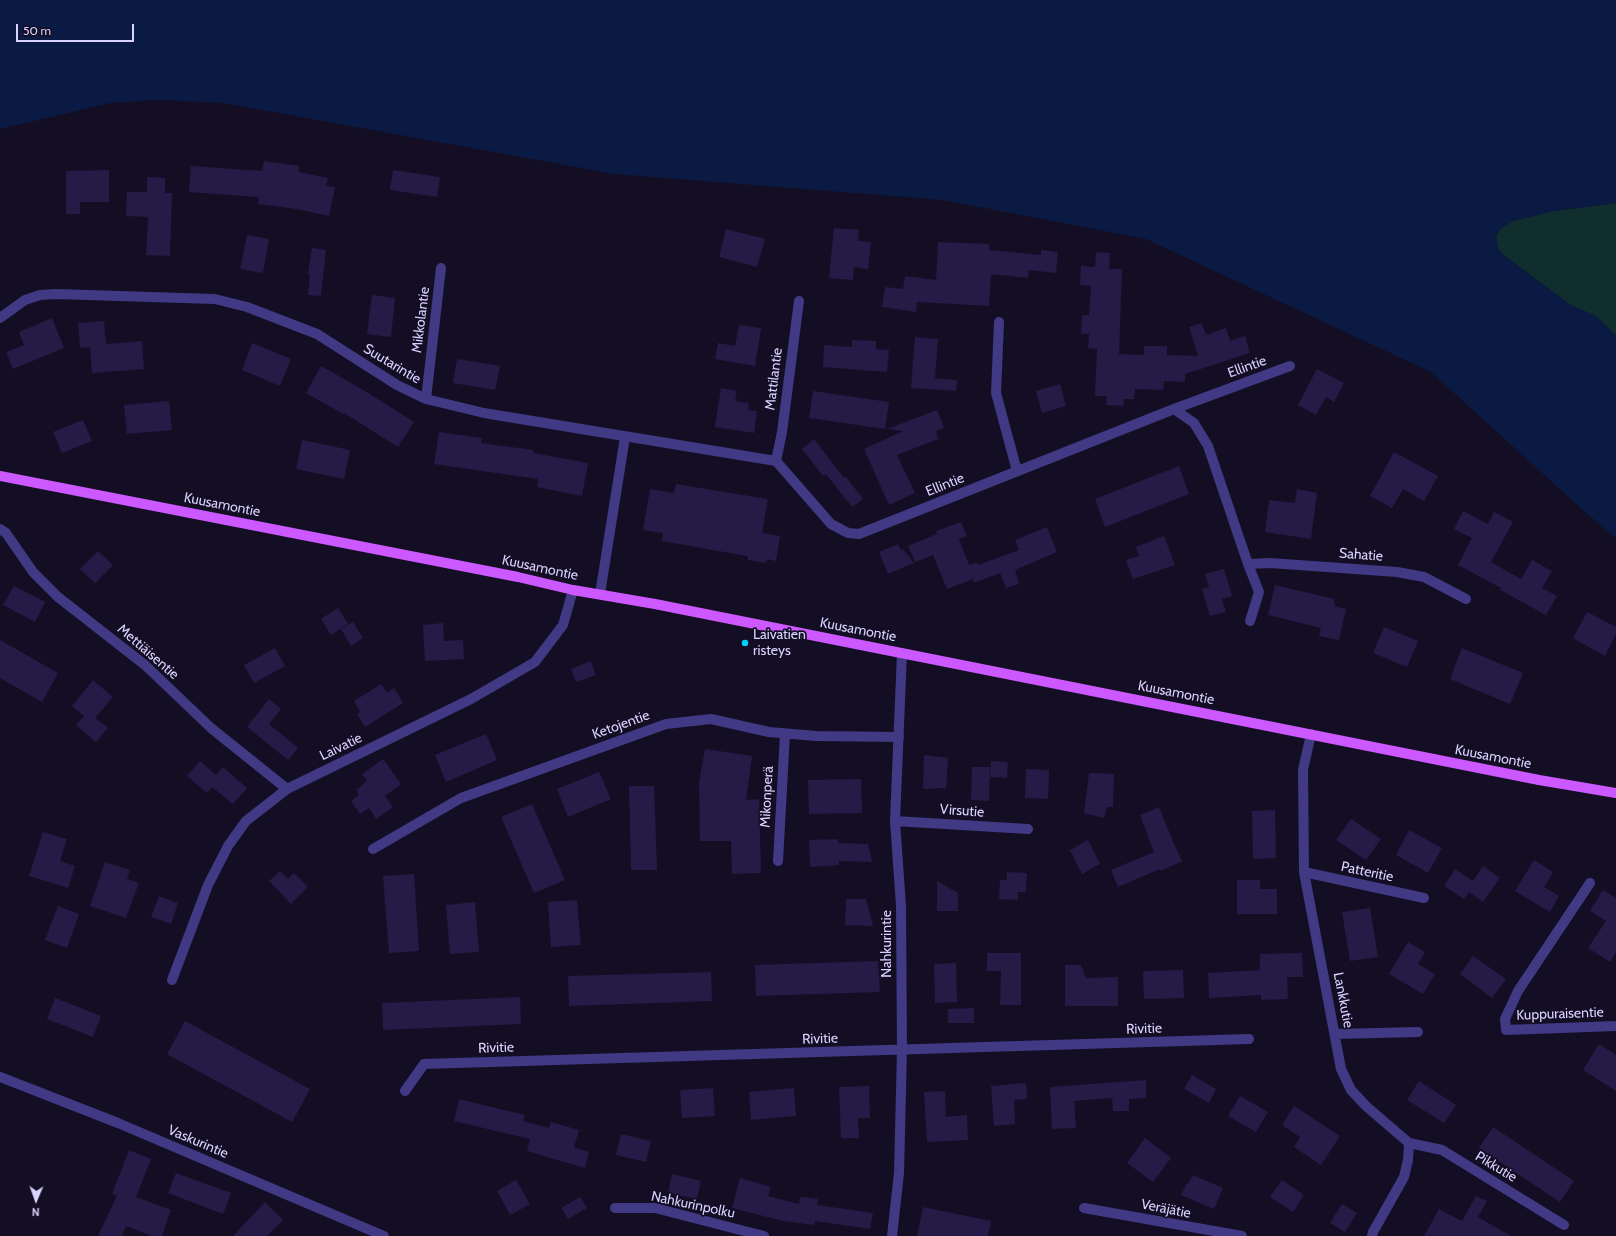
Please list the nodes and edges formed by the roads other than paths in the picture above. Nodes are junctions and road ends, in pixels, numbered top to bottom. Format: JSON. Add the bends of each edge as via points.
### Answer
{"nodes":[{"id":1,"x":441,"y":268,"type":"dead end"},
{"id":2,"x":799,"y":301,"type":"dead end"},
{"id":3,"x":0,"y":318,"type":"edge"},
{"id":4,"x":1000,"y":322,"type":"dead end"},
{"id":5,"x":1290,"y":366,"type":"dead end"},
{"id":6,"x":426,"y":399,"type":"junction"},
{"id":7,"x":1174,"y":409,"type":"junction"},
{"id":8,"x":625,"y":436,"type":"junction"},
{"id":9,"x":776,"y":461,"type":"junction"},
{"id":10,"x":1017,"y":471,"type":"junction"},
{"id":11,"x":0,"y":476,"type":"edge"},
{"id":12,"x":0,"y":529,"type":"edge"},
{"id":13,"x":1248,"y":564,"type":"junction"},
{"id":14,"x":573,"y":590,"type":"junction"},
{"id":15,"x":600,"y":594,"type":"junction"},
{"id":16,"x":1466,"y":600,"type":"dead end"},
{"id":17,"x":1250,"y":621,"type":"dead end"},
{"id":18,"x":902,"y":653,"type":"junction"},
{"id":19,"x":785,"y":734,"type":"junction"},
{"id":20,"x":1311,"y":734,"type":"junction"},
{"id":21,"x":899,"y":737,"type":"junction"},
{"id":22,"x":287,"y":789,"type":"junction"},
{"id":23,"x":1616,"y":793,"type":"edge"},
{"id":24,"x":895,"y":821,"type":"junction"},
{"id":25,"x":1028,"y":829,"type":"dead end"},
{"id":26,"x":373,"y":849,"type":"dead end"},
{"id":27,"x":778,"y":861,"type":"dead end"},
{"id":28,"x":1304,"y":872,"type":"junction"},
{"id":29,"x":1590,"y":884,"type":"dead end"},
{"id":30,"x":1424,"y":898,"type":"dead end"},
{"id":31,"x":172,"y":980,"type":"dead end"},
{"id":32,"x":1616,"y":1026,"type":"edge"},
{"id":33,"x":1418,"y":1032,"type":"dead end"},
{"id":34,"x":1335,"y":1034,"type":"junction"},
{"id":35,"x":1249,"y":1039,"type":"dead end"},
{"id":36,"x":902,"y":1050,"type":"junction"},
{"id":37,"x":0,"y":1077,"type":"edge"},
{"id":38,"x":405,"y":1091,"type":"dead end"},
{"id":39,"x":1409,"y":1144,"type":"junction"},
{"id":40,"x":615,"y":1208,"type":"dead end"},
{"id":41,"x":1084,"y":1208,"type":"dead end"},
{"id":42,"x":1564,"y":1225,"type":"dead end"},
{"id":43,"x":1193,"y":1232,"type":"edge"},
{"id":44,"x":384,"y":1236,"type":"edge"},
{"id":45,"x":764,"y":1236,"type":"edge"},
{"id":46,"x":892,"y":1236,"type":"edge"},
{"id":47,"x":1242,"y":1236,"type":"edge"},
{"id":48,"x":1372,"y":1236,"type":"edge"}],
"edges":[{"from":1,"to":6,"type":"street","name":"Mikkolantie"},
{"from":2,"to":9,"type":"street","name":"Mattilantie"},
{"from":3,"to":6,"type":"street","name":"Suutarintie","via":[[25,300],[40,295],[215,300],[247,307],[317,334],[397,385]]},
{"from":4,"to":10,"type":"street","via":[[996,393]]},
{"from":5,"to":7,"type":"street","name":"Ellintie"},
{"from":6,"to":8,"type":"street","name":"Suutarintie","via":[[484,413]]},
{"from":7,"to":10,"type":"street","name":"Ellintie"},
{"from":7,"to":13,"type":"street","via":[[1194,423],[1208,446]]},
{"from":8,"to":9,"type":"street"},
{"from":8,"to":15,"type":"street"},
{"from":9,"to":10,"type":"street","name":"Ellintie","via":[[831,524],[848,533],[859,534]]},
{"from":11,"to":14,"type":"main road","name":"Kuusamontie","via":[[518,577]]},
{"from":12,"to":22,"type":"street","name":"Mettiäisentie","via":[[33,572],[58,597],[145,665],[211,728]]},
{"from":13,"to":16,"type":"street","name":"Sahatie","via":[[1270,563],[1397,572],[1424,577]]},
{"from":13,"to":17,"type":"street","via":[[1258,592]]},
{"from":14,"to":15,"type":"main road","name":"Kuusamontie"},
{"from":14,"to":22,"type":"street","name":"Laivatie","via":[[563,625],[535,662],[471,699]]},
{"from":15,"to":18,"type":"main road","name":"Kuusamontie"},
{"from":18,"to":20,"type":"main road","name":"Kuusamontie"},
{"from":18,"to":21,"type":"street","name":"Nahkurintie"},
{"from":19,"to":21,"type":"street","name":"Ketojentie"},
{"from":19,"to":26,"type":"street","name":"Ketojentie","via":[[711,719],[666,724],[460,798]]},
{"from":19,"to":27,"type":"street","name":"Mikonperä"},
{"from":20,"to":23,"type":"main road","name":"Kuusamontie"},
{"from":20,"to":28,"type":"street","name":"Lankkutie","via":[[1303,770]]},
{"from":21,"to":24,"type":"street","name":"Nahkurintie"},
{"from":22,"to":31,"type":"street","name":"Laivatie","via":[[246,821],[228,846],[208,885]]},
{"from":24,"to":25,"type":"street","name":"Virsutie"},
{"from":24,"to":36,"type":"street","name":"Nahkurintie","via":[[901,906]]},
{"from":28,"to":30,"type":"street","name":"Patteritie"},
{"from":28,"to":34,"type":"street","name":"Lankkutie"},
{"from":29,"to":32,"type":"street","name":"Kuppuraisentie","via":[[1518,991],[1505,1019],[1506,1030]]},
{"from":33,"to":34,"type":"street"},
{"from":34,"to":39,"type":"street","name":"Lankkutie","via":[[1341,1069],[1351,1090]]},
{"from":35,"to":36,"type":"street","name":"Rivitie"},
{"from":36,"to":38,"type":"street","name":"Rivitie","via":[[424,1064]]},
{"from":36,"to":46,"type":"street","name":"Nahkurintie","via":[[899,1173]]},
{"from":37,"to":44,"type":"street","name":"Vaskurintie","via":[[118,1123]]},
{"from":39,"to":42,"type":"street","name":"Pikkutie","via":[[1442,1150]]},
{"from":39,"to":48,"type":"street","via":[[1404,1177]]},
{"from":40,"to":45,"type":"street","name":"Nahkurinpolku","via":[[655,1208]]},
{"from":41,"to":43,"type":"street","name":"Veräjätie"},
{"from":43,"to":47,"type":"street","name":"Veräjätie"}]}
